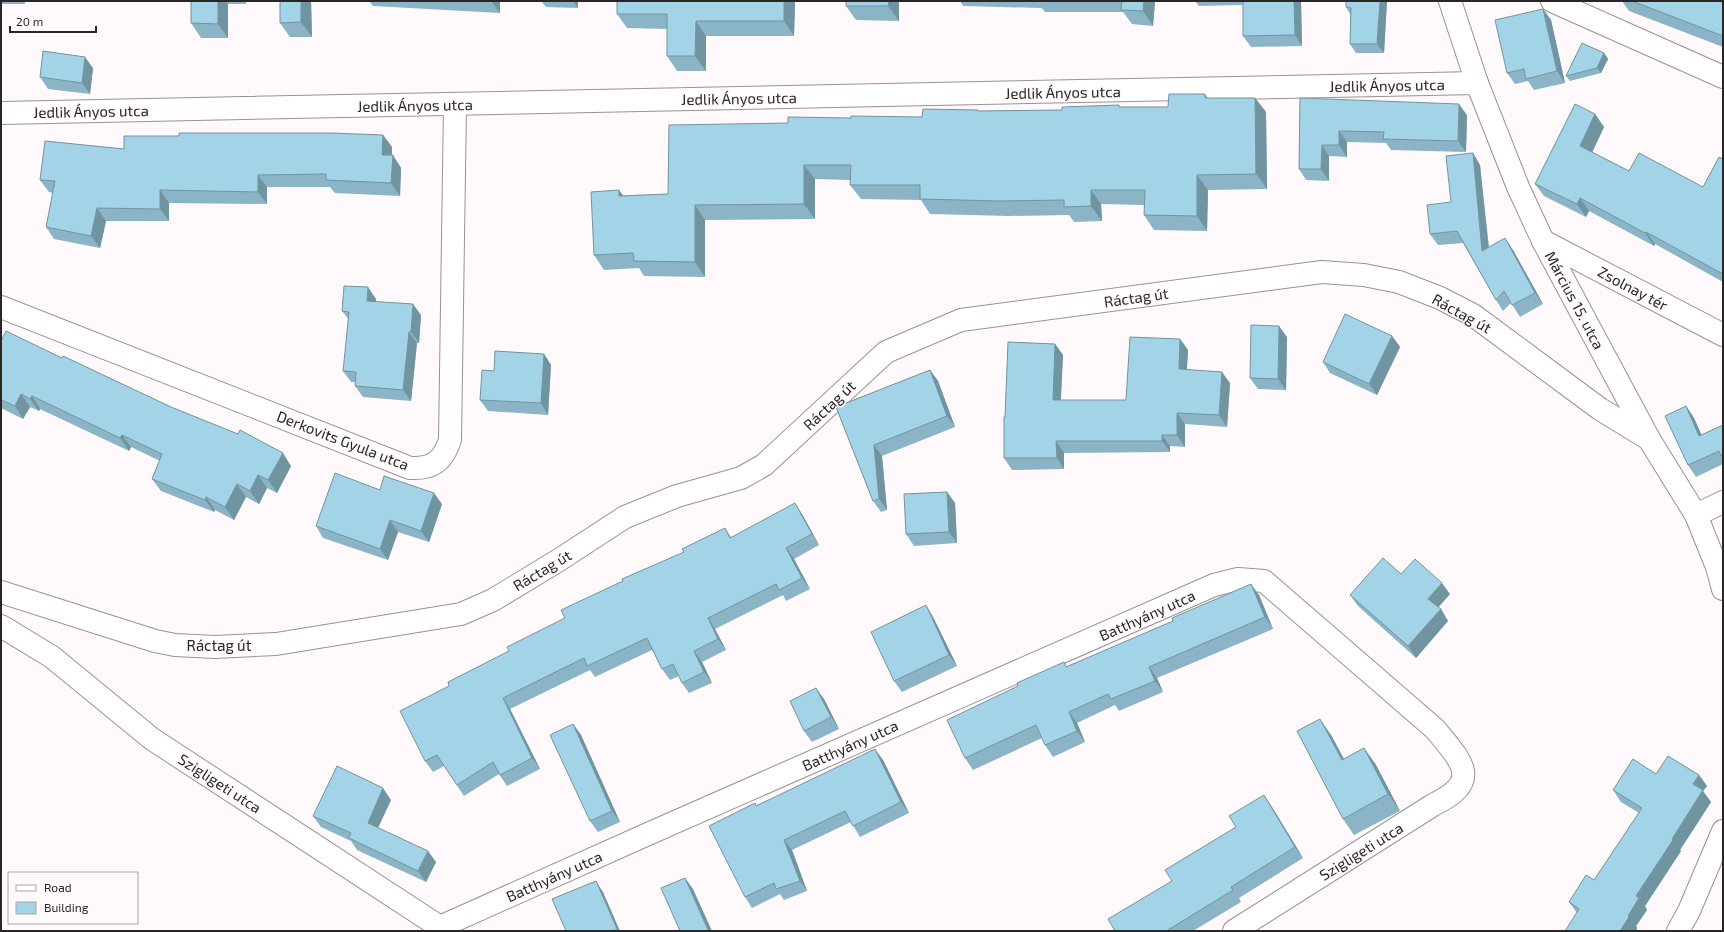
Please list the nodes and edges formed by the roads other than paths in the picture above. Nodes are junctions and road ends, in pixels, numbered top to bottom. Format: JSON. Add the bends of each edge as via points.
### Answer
{"nodes":[{"id":1,"x":1450,"y":1,"type":"edge"},
{"id":2,"x":1552,"y":1,"type":"edge"},
{"id":3,"x":1723,"y":78,"type":"edge"},
{"id":4,"x":1477,"y":83,"type":"junction"},
{"id":5,"x":455,"y":104,"type":"junction"},
{"id":6,"x":1,"y":113,"type":"edge"},
{"id":7,"x":1543,"y":241,"type":"junction"},
{"id":8,"x":1,"y":307,"type":"edge"},
{"id":9,"x":1723,"y":335,"type":"edge"},
{"id":10,"x":1649,"y":439,"type":"junction"},
{"id":11,"x":1723,"y":502,"type":"edge"},
{"id":12,"x":1696,"y":515,"type":"junction"},
{"id":13,"x":1264,"y":581,"type":"joint"},
{"id":14,"x":1723,"y":589,"type":"edge"},
{"id":15,"x":1,"y":592,"type":"edge"},
{"id":16,"x":1,"y":626,"type":"edge"},
{"id":17,"x":1723,"y":831,"type":"edge"},
{"id":18,"x":443,"y":929,"type":"edge"},
{"id":19,"x":1234,"y":931,"type":"edge"},
{"id":20,"x":1678,"y":931,"type":"edge"}],
"edges":[{"from":1,"to":4,"type":"street","name":"Március 15. utca"},
{"from":2,"to":3,"type":"street"},
{"from":4,"to":5,"type":"street","name":"Jedlik Ányos utca"},
{"from":4,"to":7,"type":"street","name":"Március 15. utca","via":[[1518,187]]},
{"from":5,"to":6,"type":"street","name":"Jedlik Ányos utca"},
{"from":5,"to":8,"type":"street","name":"Derkovits Gyula utca","via":[[450,440],[443,456],[433,464],[422,468],[410,468]]},
{"from":7,"to":9,"type":"street","name":"Zsolnay tér"},
{"from":7,"to":10,"type":"street","name":"Március 15. utca"},
{"from":10,"to":12,"type":"street","name":"Március 15. utca"},
{"from":10,"to":15,"type":"street","name":"Ráctag út","via":[[1600,409],[1473,316],[1440,298],[1399,282],[1364,275],[1322,272],[961,320],[886,352],[764,465],[741,478],[676,496],[625,518],[493,600],[462,614],[276,644],[214,647],[155,642]]},
{"from":11,"to":12,"type":"street"},
{"from":12,"to":14,"type":"street","name":"Március 15. utca"},
{"from":13,"to":18,"type":"street","name":"Batthyány utca","via":[[1238,579],[1214,585],[648,834]]},
{"from":13,"to":19,"type":"street","name":"Szigligeti utca","via":[[1435,729],[1458,758],[1464,773],[1460,787],[1449,798]]},
{"from":16,"to":18,"type":"street","name":"Szigligeti utca","via":[[52,657],[152,739]]},
{"from":17,"to":20,"type":"street"}]}
